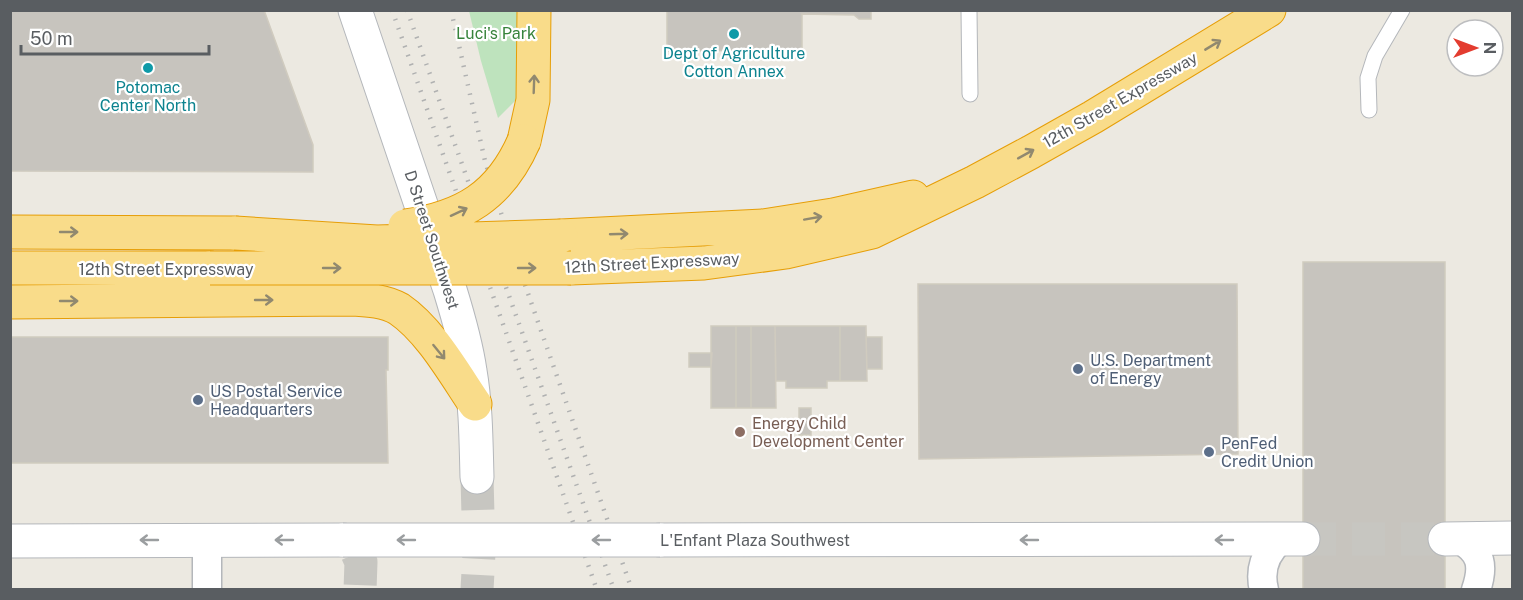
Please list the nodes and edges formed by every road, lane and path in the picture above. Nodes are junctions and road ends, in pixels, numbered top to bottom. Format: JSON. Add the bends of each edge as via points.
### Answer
{"nodes":[{"id":1,"x":355,"y":10,"type":"edge"},
{"id":2,"x":534,"y":10,"type":"edge"},
{"id":3,"x":969,"y":10,"type":"edge"},
{"id":4,"x":1269,"y":10,"type":"edge"},
{"id":5,"x":1402,"y":10,"type":"edge"},
{"id":6,"x":970,"y":94,"type":"dead end"},
{"id":7,"x":1369,"y":110,"type":"dead end"},
{"id":8,"x":975,"y":182,"type":"junction"},
{"id":9,"x":10,"y":232,"type":"edge"},
{"id":10,"x":235,"y":233,"type":"junction"},
{"id":11,"x":10,"y":268,"type":"edge"},
{"id":12,"x":10,"y":302,"type":"edge"},
{"id":13,"x":475,"y":404,"type":"junction"},
{"id":14,"x":477,"y":477,"type":"tunnel mouth"},
{"id":15,"x":1512,"y":538,"type":"edge"},
{"id":16,"x":1452,"y":539,"type":"joint"},
{"id":17,"x":207,"y":540,"type":"junction"},
{"id":18,"x":1292,"y":540,"type":"joint"},
{"id":19,"x":10,"y":541,"type":"edge"},
{"id":20,"x":207,"y":590,"type":"edge"},
{"id":21,"x":1264,"y":590,"type":"edge"},
{"id":22,"x":1476,"y":590,"type":"edge"}],
"edges":[{"from":1,"to":13,"type":"street","name":"D Street Southwest","via":[[450,290]]},
{"from":10,"to":2,"type":"highway","one_way":true,"bridge":true,"via":[[401,226],[437,220],[467,208],[491,192],[515,161],[524,141],[533,100]]},
{"from":3,"to":6,"type":"lane"},
{"from":8,"to":4,"type":"highway","name":"12th Street Expressway","one_way":true,"via":[[1093,117]]},
{"from":5,"to":7,"type":"lane","via":[[1375,56],[1368,78]]},
{"from":10,"to":8,"type":"highway","one_way":true,"bridge":true,"via":[[377,242],[763,226]]},
{"from":11,"to":8,"type":"highway","name":"12th Street Expressway","one_way":true,"bridge":true,"via":[[571,268],[704,263],[786,252],[872,232]]},
{"from":9,"to":10,"type":"highway","one_way":true},
{"from":12,"to":13,"type":"highway","one_way":true,"via":[[353,299],[384,303],[398,309],[422,330]]},
{"from":13,"to":14,"type":"street","name":"D Street Southwest"},
{"from":15,"to":16,"type":"street"},
{"from":16,"to":22,"type":"street","via":[[1470,546],[1478,555]]},
{"from":18,"to":17,"type":"street","name":"L'Enfant Plaza Southwest","one_way":true,"bridge":true},
{"from":17,"to":19,"type":"street","name":"L'Enfant Plaza Southwest","one_way":true},
{"from":17,"to":20,"type":"street"},
{"from":18,"to":21,"type":"street","via":[[1272,548],[1266,558],[1262,573]]}]}
